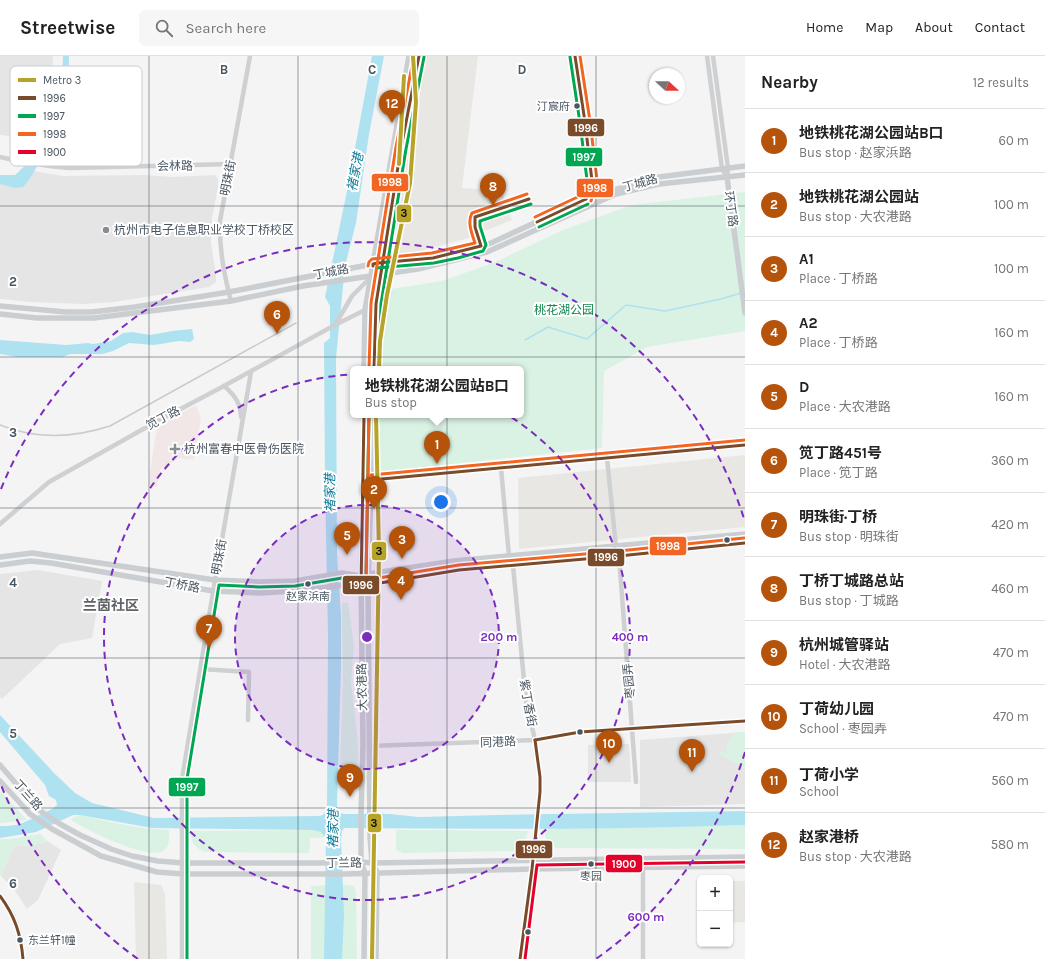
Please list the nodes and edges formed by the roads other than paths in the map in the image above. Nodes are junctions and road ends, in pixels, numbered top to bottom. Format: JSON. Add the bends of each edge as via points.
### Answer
{"nodes":[{"id":1,"x":250,"y":56,"type":"edge"},
{"id":2,"x":409,"y":56,"type":"edge"},
{"id":3,"x":419,"y":56,"type":"edge"},
{"id":4,"x":575,"y":56,"type":"edge"},
{"id":5,"x":707,"y":56,"type":"edge"},
{"id":6,"x":713,"y":56,"type":"edge"},
{"id":7,"x":585,"y":122,"type":"junction"},
{"id":8,"x":0,"y":157,"type":"edge"},
{"id":9,"x":10,"y":159,"type":"edge"},
{"id":10,"x":231,"y":164,"type":"junction"},
{"id":11,"x":49,"y":166,"type":"edge"},
{"id":12,"x":745,"y":166,"type":"edge"},
{"id":13,"x":725,"y":168,"type":"junction"},
{"id":14,"x":745,"y":175,"type":"edge"},
{"id":15,"x":727,"y":177,"type":"junction"},
{"id":16,"x":607,"y":192,"type":"junction"},
{"id":17,"x":586,"y":199,"type":"junction"},
{"id":18,"x":383,"y":262,"type":"junction"},
{"id":19,"x":373,"y":264,"type":"junction"},
{"id":20,"x":381,"y":274,"type":"junction"},
{"id":21,"x":372,"y":275,"type":"junction"},
{"id":22,"x":229,"y":292,"type":"junction"},
{"id":23,"x":231,"y":301,"type":"junction"},
{"id":24,"x":0,"y":306,"type":"edge"},
{"id":25,"x":365,"y":310,"type":"junction"},
{"id":26,"x":745,"y":312,"type":"edge"},
{"id":27,"x":0,"y":314,"type":"edge"},
{"id":28,"x":335,"y":325,"type":"junction"},
{"id":29,"x":364,"y":366,"type":"edge"},
{"id":30,"x":374,"y":366,"type":"edge"},
{"id":31,"x":251,"y":372,"type":"junction"},
{"id":32,"x":224,"y":386,"type":"junction"},
{"id":33,"x":364,"y":418,"type":"edge"},
{"id":34,"x":373,"y":418,"type":"edge"},
{"id":35,"x":241,"y":427,"type":"junction"},
{"id":36,"x":745,"y":445,"type":"edge"},
{"id":37,"x":607,"y":458,"type":"junction"},
{"id":38,"x":502,"y":468,"type":"junction"},
{"id":39,"x":371,"y":480,"type":"junction"},
{"id":40,"x":0,"y":524,"type":"edge"},
{"id":41,"x":745,"y":534,"type":"edge"},
{"id":42,"x":745,"y":543,"type":"edge"},
{"id":43,"x":616,"y":546,"type":"junction"},
{"id":44,"x":509,"y":556,"type":"junction"},
{"id":45,"x":619,"y":556,"type":"junction"},
{"id":46,"x":0,"y":557,"type":"edge"},
{"id":47,"x":0,"y":565,"type":"edge"},
{"id":48,"x":513,"y":566,"type":"junction"},
{"id":49,"x":368,"y":574,"type":"junction"},
{"id":50,"x":362,"y":576,"type":"junction"},
{"id":51,"x":215,"y":580,"type":"junction"},
{"id":52,"x":368,"y":585,"type":"junction"},
{"id":53,"x":362,"y":588,"type":"junction"},
{"id":54,"x":213,"y":591,"type":"junction"},
{"id":55,"x":201,"y":669,"type":"junction"},
{"id":56,"x":248,"y":720,"type":"dead end"},
{"id":57,"x":745,"y":721,"type":"edge"},
{"id":58,"x":633,"y":730,"type":"junction"},
{"id":59,"x":535,"y":740,"type":"junction"},
{"id":60,"x":370,"y":746,"type":"junction"},
{"id":61,"x":0,"y":765,"type":"edge"},
{"id":62,"x":0,"y":780,"type":"edge"},
{"id":63,"x":636,"y":782,"type":"dead end"},
{"id":64,"x":745,"y":857,"type":"edge"},
{"id":65,"x":532,"y":860,"type":"junction"},
{"id":66,"x":362,"y":862,"type":"junction"},
{"id":67,"x":183,"y":863,"type":"junction"},
{"id":68,"x":372,"y":863,"type":"junction"},
{"id":69,"x":745,"y":866,"type":"edge"},
{"id":70,"x":643,"y":868,"type":"junction"},
{"id":71,"x":532,"y":869,"type":"junction"},
{"id":72,"x":377,"y":872,"type":"junction"},
{"id":73,"x":366,"y":873,"type":"junction"},
{"id":74,"x":183,"y":874,"type":"junction"},
{"id":75,"x":0,"y":896,"type":"edge"},
{"id":76,"x":23,"y":959,"type":"edge"},
{"id":77,"x":182,"y":959,"type":"edge"},
{"id":78,"x":364,"y":959,"type":"edge"},
{"id":79,"x":376,"y":959,"type":"edge"},
{"id":80,"x":520,"y":959,"type":"edge"},
{"id":81,"x":643,"y":959,"type":"edge"}],
"edges":[{"from":1,"to":10,"type":"street","name":"明珠街"},
{"from":2,"to":19,"type":"main road"},
{"from":3,"to":18,"type":"main road"},
{"from":4,"to":7,"type":"street"},
{"from":5,"to":13,"type":"street","name":"环丁路"},
{"from":6,"to":13,"type":"street","name":"环丁路"},
{"from":7,"to":16,"type":"street","via":[[596,179]]},
{"from":7,"to":17,"type":"street","via":[[592,181]]},
{"from":8,"to":9,"type":"street","name":"会林路"},
{"from":10,"to":11,"type":"street","name":"会林路","via":[[72,168]]},
{"from":10,"to":22,"type":"street","name":"明珠街","via":[[220,221],[221,255]]},
{"from":12,"to":13,"type":"main road","name":"丁城路"},
{"from":13,"to":15,"type":"street","name":"环丁路"},
{"from":13,"to":16,"type":"main road","name":"丁城路","via":[[659,177]]},
{"from":14,"to":15,"type":"main road","name":"丁城路"},
{"from":15,"to":20,"type":"main road","name":"丁城路","via":[[659,184],[616,194],[487,252],[418,269]]},
{"from":15,"to":26,"type":"main road","name":"环丁路"},
{"from":16,"to":17,"type":"main road","name":"丁城路"},
{"from":17,"to":18,"type":"main road","name":"丁城路","via":[[468,251],[416,260]]},
{"from":18,"to":19,"type":"main road","name":"丁城路"},
{"from":18,"to":20,"type":"main road"},
{"from":19,"to":21,"type":"main road"},
{"from":19,"to":22,"type":"main road","name":"丁城路"},
{"from":20,"to":21,"type":"main road","name":"丁城路"},
{"from":20,"to":30,"type":"main road","via":[[376,304]]},
{"from":21,"to":23,"type":"main road","name":"丁城路"},
{"from":21,"to":25,"type":"main road"},
{"from":21,"to":28,"type":"street","name":"笕丁路","via":[[352,296]]},
{"from":22,"to":23,"type":"street","name":"明珠街"},
{"from":22,"to":24,"type":"main road","name":"丁城路","via":[[92,312]]},
{"from":23,"to":27,"type":"main road","name":"丁城路","via":[[94,318],[44,318]]},
{"from":25,"to":28,"type":"street","name":"笕丁路"},
{"from":25,"to":29,"type":"main road"},
{"from":28,"to":31,"type":"street","name":"笕丁路"},
{"from":31,"to":32,"type":"street","name":"笕丁路"},
{"from":31,"to":35,"type":"street","name":"明珠街"},
{"from":32,"to":35,"type":"street","via":[[232,392],[238,402]]},
{"from":32,"to":40,"type":"street","name":"笕丁路","via":[[49,482]]},
{"from":33,"to":50,"type":"main road","name":"大农港路"},
{"from":34,"to":39,"type":"main road","name":"大农港路"},
{"from":35,"to":51,"type":"street","name":"明珠街"},
{"from":36,"to":37,"type":"street"},
{"from":37,"to":38,"type":"street"},
{"from":37,"to":43,"type":"street"},
{"from":38,"to":39,"type":"street"},
{"from":38,"to":44,"type":"street"},
{"from":39,"to":49,"type":"main road","name":"大农港路"},
{"from":41,"to":43,"type":"main road","name":"丁桥路"},
{"from":42,"to":45,"type":"main road"},
{"from":43,"to":44,"type":"main road","name":"丁桥路"},
{"from":44,"to":49,"type":"main road","name":"丁桥路","via":[[454,561]]},
{"from":45,"to":48,"type":"main road"},
{"from":45,"to":58,"type":"street","name":"枣园弄"},
{"from":46,"to":51,"type":"main road","name":"丁桥路","via":[[32,553]]},
{"from":47,"to":54,"type":"main road","name":"丁桥路","via":[[30,561],[50,563]]},
{"from":48,"to":52,"type":"main road","via":[[459,570]]},
{"from":48,"to":59,"type":"street","name":"紫丁香街","via":[[526,702]]},
{"from":49,"to":50,"type":"main road","name":"丁桥路"},
{"from":49,"to":52,"type":"main road","name":"大农港路"},
{"from":50,"to":51,"type":"main road","name":"丁桥路","via":[[342,573],[295,581]]},
{"from":50,"to":53,"type":"main road","name":"大农港路"},
{"from":51,"to":54,"type":"street","name":"明珠街"},
{"from":52,"to":53,"type":"main road"},
{"from":52,"to":60,"type":"main road","name":"大农港路"},
{"from":53,"to":54,"type":"main road","name":"丁桥路","via":[[345,585],[295,592]]},
{"from":53,"to":66,"type":"main road","name":"大农港路"},
{"from":54,"to":55,"type":"street","name":"明珠街"},
{"from":55,"to":56,"type":"street","via":[[249,672]]},
{"from":55,"to":67,"type":"street","name":"明珠街","via":[[182,779]]},
{"from":57,"to":58,"type":"street","name":"同港路"},
{"from":58,"to":59,"type":"street","name":"同港路","via":[[580,732]]},
{"from":58,"to":63,"type":"street","name":"枣园弄"},
{"from":59,"to":60,"type":"street","name":"同港路"},
{"from":59,"to":65,"type":"street","name":"紫丁香街","via":[[540,792]]},
{"from":60,"to":68,"type":"main road","name":"大农港路"},
{"from":61,"to":67,"type":"main road","name":"丁兰路","via":[[39,810],[60,824],[111,849],[132,856]]},
{"from":62,"to":74,"type":"main road","name":"丁兰路","via":[[30,814],[102,856],[157,872]]},
{"from":64,"to":65,"type":"main road","name":"丁兰路"},
{"from":65,"to":68,"type":"main road","name":"丁兰路"},
{"from":65,"to":71,"type":"street","name":"紫丁香街"},
{"from":66,"to":67,"type":"main road","name":"丁兰路"},
{"from":66,"to":68,"type":"main road","name":"丁兰路"},
{"from":66,"to":73,"type":"main road","name":"大农港路"},
{"from":67,"to":74,"type":"street","name":"明珠街"},
{"from":68,"to":72,"type":"main road","name":"大农港路"},
{"from":69,"to":70,"type":"main road","name":"丁兰路"},
{"from":70,"to":71,"type":"main road","name":"丁兰路"},
{"from":70,"to":81,"type":"street"},
{"from":71,"to":72,"type":"main road","name":"丁兰路"},
{"from":71,"to":80,"type":"street","name":"紫丁香街"},
{"from":72,"to":73,"type":"main road","name":"丁兰路"},
{"from":72,"to":79,"type":"main road","name":"大农港路"},
{"from":73,"to":74,"type":"main road","name":"丁兰路"},
{"from":73,"to":78,"type":"main road","name":"大农港路"},
{"from":74,"to":77,"type":"street","name":"明珠街"},
{"from":75,"to":76,"type":"street","via":[[11,910],[20,931]]}]}
